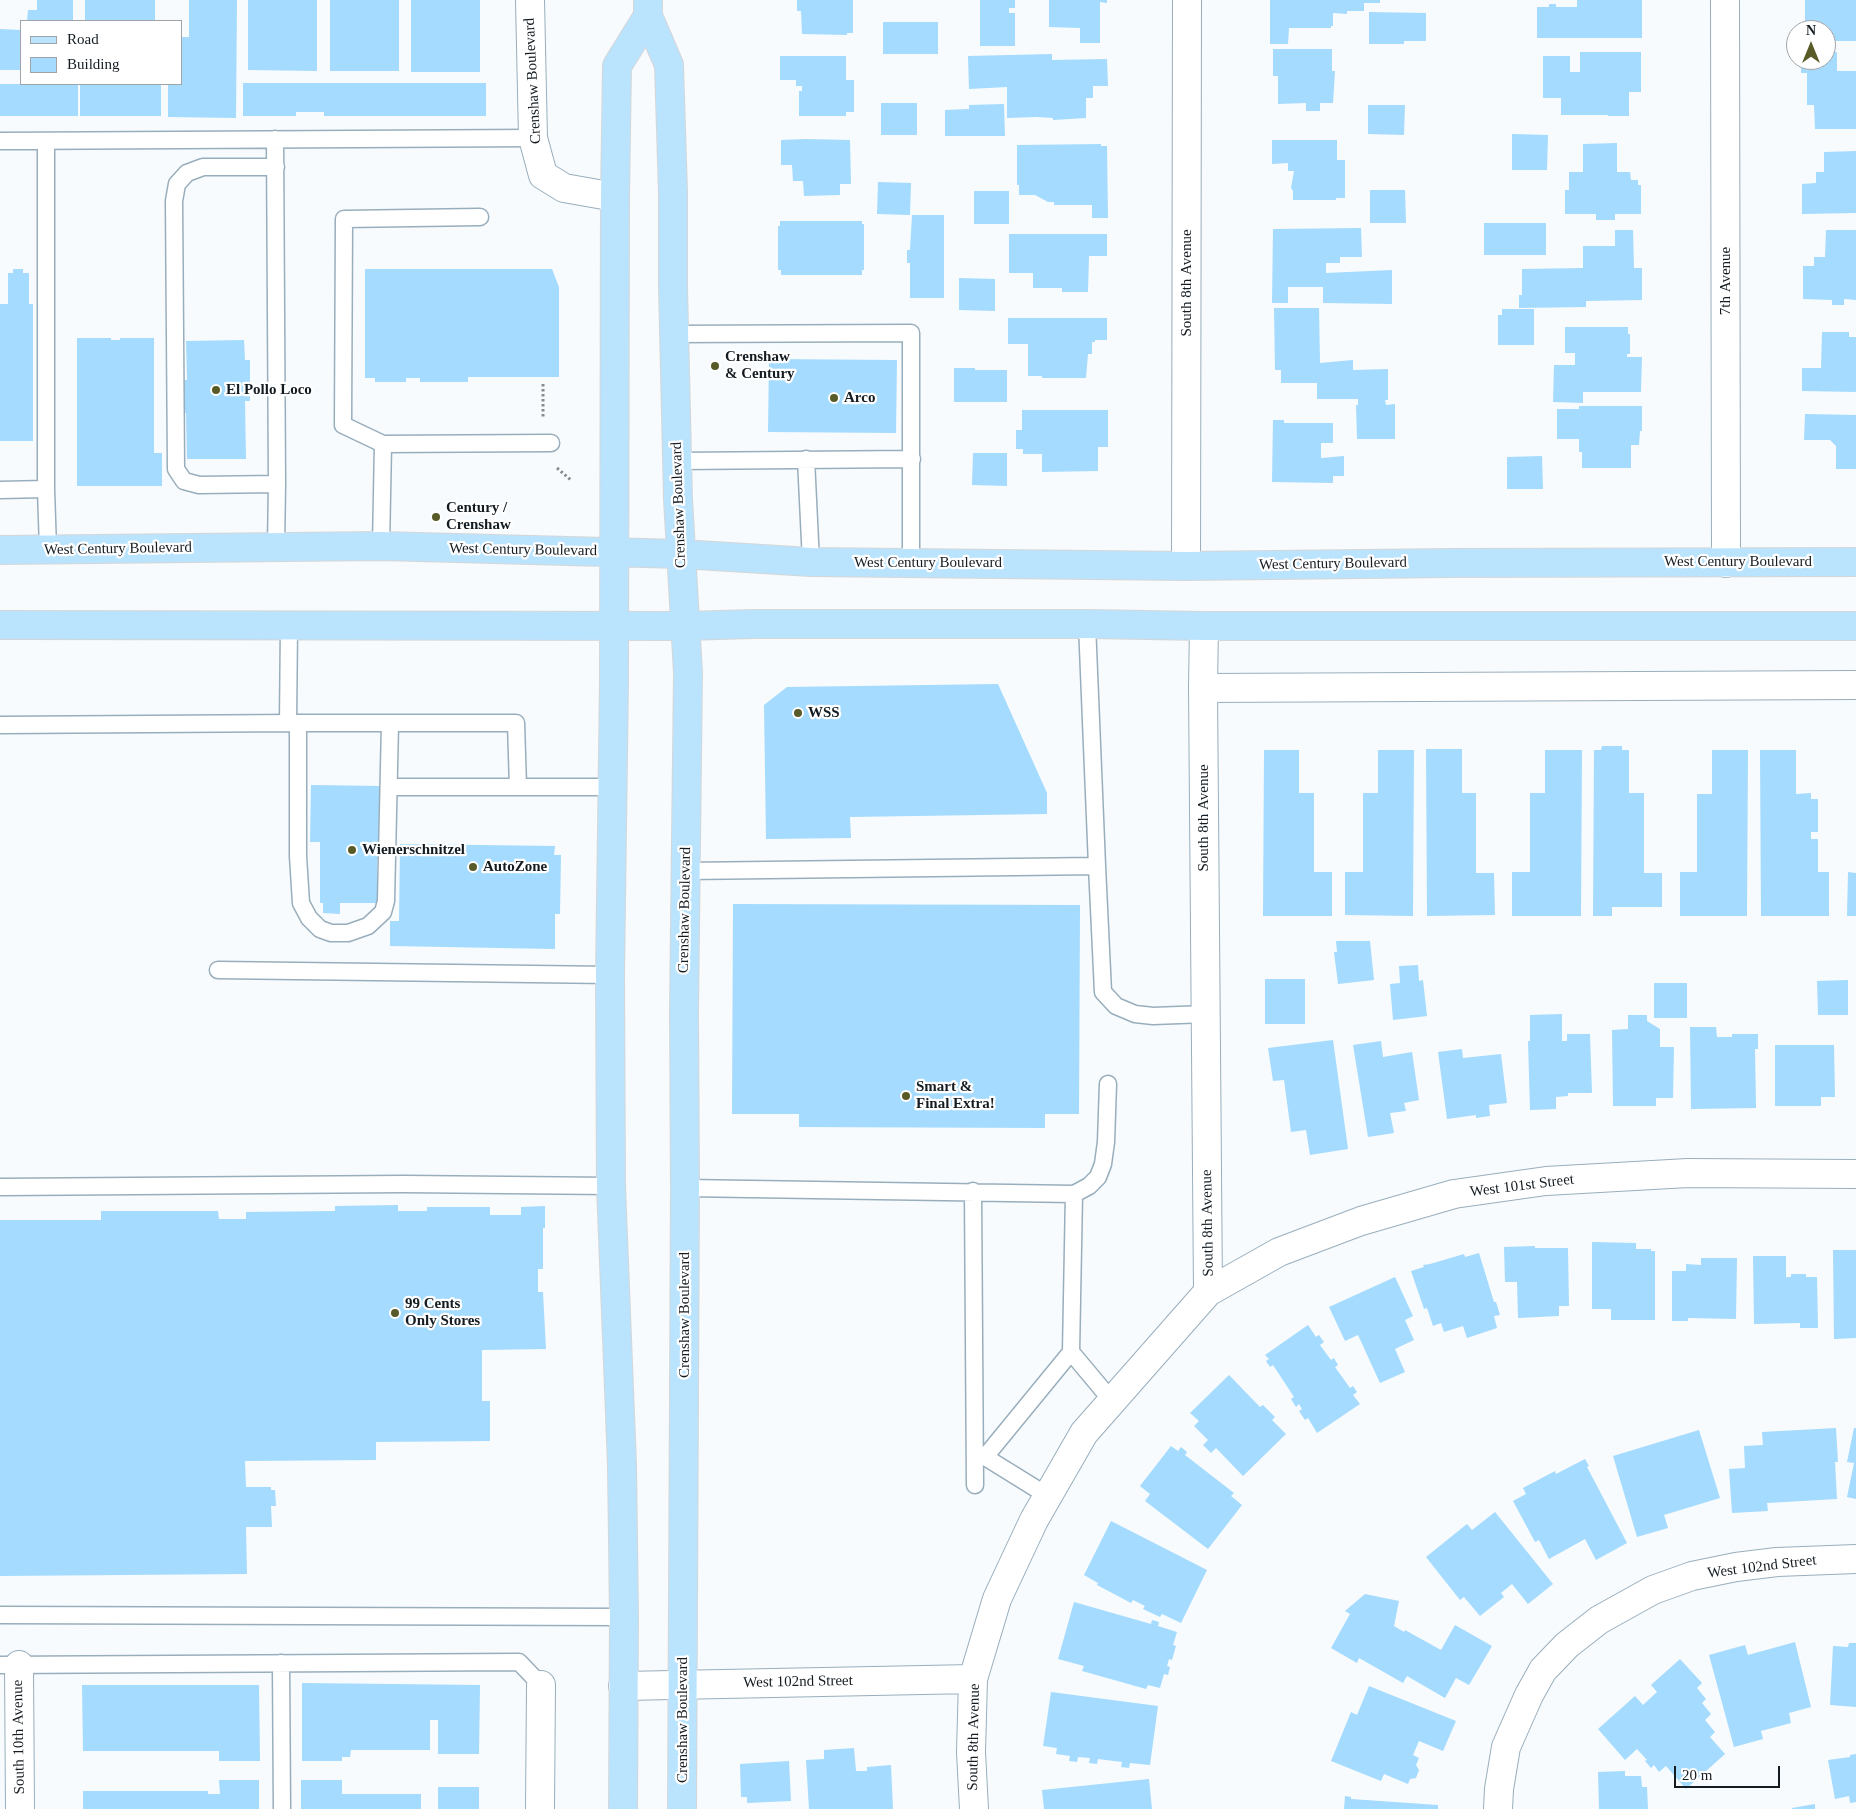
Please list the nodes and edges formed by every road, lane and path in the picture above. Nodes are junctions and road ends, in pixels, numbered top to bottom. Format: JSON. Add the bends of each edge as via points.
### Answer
{"nodes":[{"id":1,"x":530,"y":0,"type":"edge"},
{"id":2,"x":1187,"y":0,"type":"edge"},
{"id":3,"x":1725,"y":0,"type":"edge"},
{"id":4,"x":648,"y":8,"type":"edge"},
{"id":5,"x":533,"y":138,"type":"junction"},
{"id":6,"x":275,"y":139,"type":"junction"},
{"id":7,"x":0,"y":141,"type":"edge"},
{"id":8,"x":46,"y":141,"type":"junction"},
{"id":9,"x":276,"y":167,"type":"junction"},
{"id":10,"x":615,"y":197,"type":"junction"},
{"id":11,"x":480,"y":217,"type":"dead end"},
{"id":12,"x":674,"y":334,"type":"junction"},
{"id":13,"x":552,"y":443,"type":"dead end"},
{"id":14,"x":383,"y":444,"type":"junction"},
{"id":15,"x":806,"y":459,"type":"junction"},
{"id":16,"x":912,"y":459,"type":"junction"},
{"id":17,"x":677,"y":460,"type":"junction"},
{"id":18,"x":277,"y":484,"type":"junction"},
{"id":19,"x":46,"y":489,"type":"junction"},
{"id":20,"x":0,"y":490,"type":"edge"},
{"id":21,"x":381,"y":546,"type":"junction"},
{"id":22,"x":276,"y":547,"type":"junction"},
{"id":23,"x":48,"y":549,"type":"junction"},
{"id":24,"x":0,"y":550,"type":"edge"},
{"id":25,"x":614,"y":552,"type":"junction"},
{"id":26,"x":681,"y":554,"type":"junction"},
{"id":27,"x":811,"y":562,"type":"junction"},
{"id":28,"x":1856,"y":562,"type":"edge"},
{"id":29,"x":911,"y":563,"type":"junction"},
{"id":30,"x":1726,"y":563,"type":"junction"},
{"id":31,"x":1186,"y":566,"type":"junction"},
{"id":32,"x":1087,"y":624,"type":"junction"},
{"id":33,"x":0,"y":625,"type":"edge"},
{"id":34,"x":289,"y":625,"type":"junction"},
{"id":35,"x":614,"y":625,"type":"junction"},
{"id":36,"x":685,"y":626,"type":"junction"},
{"id":37,"x":1204,"y":626,"type":"junction"},
{"id":38,"x":1856,"y":626,"type":"edge"},
{"id":39,"x":1856,"y":686,"type":"edge"},
{"id":40,"x":1203,"y":688,"type":"junction"},
{"id":41,"x":293,"y":723,"type":"junction"},
{"id":42,"x":390,"y":723,"type":"junction"},
{"id":43,"x":0,"y":725,"type":"edge"},
{"id":44,"x":390,"y":787,"type":"junction"},
{"id":45,"x":612,"y":787,"type":"junction"},
{"id":46,"x":518,"y":788,"type":"junction"},
{"id":47,"x":1098,"y":866,"type":"junction"},
{"id":48,"x":686,"y":871,"type":"junction"},
{"id":49,"x":218,"y":970,"type":"dead end"},
{"id":50,"x":610,"y":975,"type":"junction"},
{"id":51,"x":1206,"y":1014,"type":"junction"},
{"id":52,"x":1108,"y":1084,"type":"dead end"},
{"id":53,"x":1856,"y":1174,"type":"edge"},
{"id":54,"x":612,"y":1186,"type":"junction"},
{"id":55,"x":0,"y":1187,"type":"edge"},
{"id":56,"x":685,"y":1188,"type":"junction"},
{"id":57,"x":972,"y":1191,"type":"junction"},
{"id":58,"x":1074,"y":1194,"type":"junction"},
{"id":59,"x":1208,"y":1292,"type":"junction"},
{"id":60,"x":1071,"y":1352,"type":"junction"},
{"id":61,"x":1112,"y":1401,"type":"junction"},
{"id":62,"x":974,"y":1485,"type":"dead end"},
{"id":63,"x":1048,"y":1496,"type":"junction"},
{"id":64,"x":1856,"y":1558,"type":"edge"},
{"id":65,"x":0,"y":1615,"type":"edge"},
{"id":66,"x":624,"y":1617,"type":"junction"},
{"id":67,"x":281,"y":1663,"type":"junction"},
{"id":68,"x":9,"y":1665,"type":"edge"},
{"id":69,"x":973,"y":1679,"type":"junction"},
{"id":70,"x":683,"y":1684,"type":"junction"},
{"id":71,"x":541,"y":1685,"type":"joint"},
{"id":72,"x":623,"y":1686,"type":"junction"},
{"id":73,"x":20,"y":1809,"type":"edge"},
{"id":74,"x":282,"y":1809,"type":"edge"},
{"id":75,"x":540,"y":1809,"type":"edge"},
{"id":76,"x":623,"y":1809,"type":"edge"},
{"id":77,"x":682,"y":1809,"type":"edge"},
{"id":78,"x":974,"y":1809,"type":"edge"},
{"id":79,"x":1498,"y":1809,"type":"edge"}],
"edges":[{"from":1,"to":5,"type":"street","name":"Crenshaw Boulevard"},
{"from":2,"to":31,"type":"street","name":"South 8th Avenue"},
{"from":3,"to":30,"type":"street","name":"7th Avenue"},
{"from":4,"to":10,"type":"main road","name":"Crenshaw Boulevard","via":[[617,66]]},
{"from":4,"to":12,"type":"main road","name":"Crenshaw Boulevard","via":[[669,65]]},
{"from":5,"to":6,"type":"lane"},
{"from":5,"to":10,"type":"street","name":"Crenshaw Boulevard","via":[[543,175],[564,188]]},
{"from":6,"to":8,"type":"lane"},
{"from":6,"to":9,"type":"lane"},
{"from":7,"to":8,"type":"lane"},
{"from":8,"to":19,"type":"lane"},
{"from":9,"to":18,"type":"lane"},
{"from":9,"to":18,"type":"lane","via":[[203,167],[188,173],[177,184],[174,201],[176,469],[184,481],[199,485]]},
{"from":10,"to":25,"type":"main road","name":"Crenshaw Boulevard"},
{"from":11,"to":14,"type":"lane","via":[[344,218],[343,425]]},
{"from":12,"to":16,"type":"lane","via":[[911,333]]},
{"from":12,"to":17,"type":"main road","name":"Crenshaw Boulevard"},
{"from":13,"to":14,"type":"lane"},
{"from":14,"to":21,"type":"lane"},
{"from":15,"to":16,"type":"lane"},
{"from":15,"to":17,"type":"lane"},
{"from":15,"to":27,"type":"lane"},
{"from":16,"to":29,"type":"lane"},
{"from":17,"to":26,"type":"main road","name":"Crenshaw Boulevard"},
{"from":18,"to":22,"type":"lane"},
{"from":19,"to":20,"type":"lane"},
{"from":19,"to":23,"type":"lane"},
{"from":21,"to":22,"type":"main road","name":"West Century Boulevard"},
{"from":21,"to":25,"type":"main road","name":"West Century Boulevard"},
{"from":22,"to":23,"type":"main road","name":"West Century Boulevard"},
{"from":23,"to":24,"type":"main road","name":"West Century Boulevard"},
{"from":25,"to":26,"type":"main road","name":"West Century Boulevard"},
{"from":25,"to":35,"type":"main road","name":"Crenshaw Boulevard"},
{"from":26,"to":27,"type":"main road","name":"West Century Boulevard"},
{"from":26,"to":36,"type":"main road","name":"Crenshaw Boulevard"},
{"from":27,"to":29,"type":"main road","name":"West Century Boulevard"},
{"from":28,"to":30,"type":"main road","name":"West Century Boulevard"},
{"from":29,"to":31,"type":"main road","name":"West Century Boulevard"},
{"from":30,"to":31,"type":"main road","name":"West Century Boulevard"},
{"from":32,"to":36,"type":"main road"},
{"from":32,"to":37,"type":"main road"},
{"from":32,"to":47,"type":"lane"},
{"from":33,"to":34,"type":"main road"},
{"from":34,"to":35,"type":"main road"},
{"from":34,"to":41,"type":"lane"},
{"from":35,"to":36,"type":"main road"},
{"from":35,"to":45,"type":"main road","name":"Crenshaw Boulevard"},
{"from":36,"to":48,"type":"main road","name":"Crenshaw Boulevard","via":[[688,673]]},
{"from":37,"to":38,"type":"main road"},
{"from":37,"to":40,"type":"street","name":"South 8th Avenue"},
{"from":39,"to":40,"type":"street"},
{"from":40,"to":51,"type":"street","name":"South 8th Avenue"},
{"from":41,"to":42,"type":"lane"},
{"from":41,"to":43,"type":"lane"},
{"from":41,"to":44,"type":"lane","via":[[301,903],[320,929],[348,933],[368,926],[383,912]]},
{"from":42,"to":44,"type":"lane"},
{"from":42,"to":46,"type":"lane","via":[[516,723]]},
{"from":44,"to":46,"type":"lane"},
{"from":45,"to":46,"type":"lane"},
{"from":45,"to":50,"type":"main road","name":"Crenshaw Boulevard"},
{"from":47,"to":48,"type":"lane"},
{"from":47,"to":51,"type":"lane","via":[[1103,992],[1116,1006],[1135,1014]]},
{"from":48,"to":56,"type":"main road","name":"Crenshaw Boulevard"},
{"from":49,"to":50,"type":"lane"},
{"from":50,"to":54,"type":"main road","name":"Crenshaw Boulevard"},
{"from":51,"to":59,"type":"street","name":"South 8th Avenue"},
{"from":52,"to":58,"type":"lane","via":[[1103,1164],[1098,1177]]},
{"from":53,"to":59,"type":"street","name":"West 101st Street","via":[[1688,1174],[1546,1181],[1454,1194],[1361,1221],[1280,1252]]},
{"from":54,"to":55,"type":"lane"},
{"from":54,"to":66,"type":"main road","name":"Crenshaw Boulevard"},
{"from":56,"to":57,"type":"lane"},
{"from":56,"to":70,"type":"main road","name":"Crenshaw Boulevard"},
{"from":57,"to":58,"type":"lane"},
{"from":57,"to":62,"type":"lane"},
{"from":58,"to":60,"type":"lane"},
{"from":59,"to":61,"type":"street","name":"South 8th Avenue"},
{"from":60,"to":61,"type":"lane"},
{"from":60,"to":63,"type":"lane","via":[[985,1457]]},
{"from":61,"to":63,"type":"street","name":"South 8th Avenue","via":[[1084,1433]]},
{"from":63,"to":69,"type":"street","name":"South 8th Avenue","via":[[997,1599]]},
{"from":64,"to":79,"type":"street","name":"West 102nd Street","via":[[1777,1562],[1692,1576],[1653,1590],[1599,1620],[1567,1645],[1543,1670],[1529,1695],[1506,1747]]},
{"from":65,"to":66,"type":"lane"},
{"from":66,"to":72,"type":"main road","name":"Crenshaw Boulevard"},
{"from":67,"to":68,"type":"lane"},
{"from":67,"to":71,"type":"lane","via":[[520,1662]]},
{"from":67,"to":74,"type":"lane"},
{"from":68,"to":73,"type":"street","name":"South 10th Avenue"},
{"from":69,"to":70,"type":"street","name":"West 102nd Street"},
{"from":69,"to":78,"type":"street","name":"South 8th Avenue","via":[[971,1752]]},
{"from":70,"to":72,"type":"street","name":"West 102nd Street"},
{"from":70,"to":77,"type":"main road","name":"Crenshaw Boulevard"},
{"from":71,"to":75,"type":"street"},
{"from":72,"to":76,"type":"main road","name":"Crenshaw Boulevard"}]}
